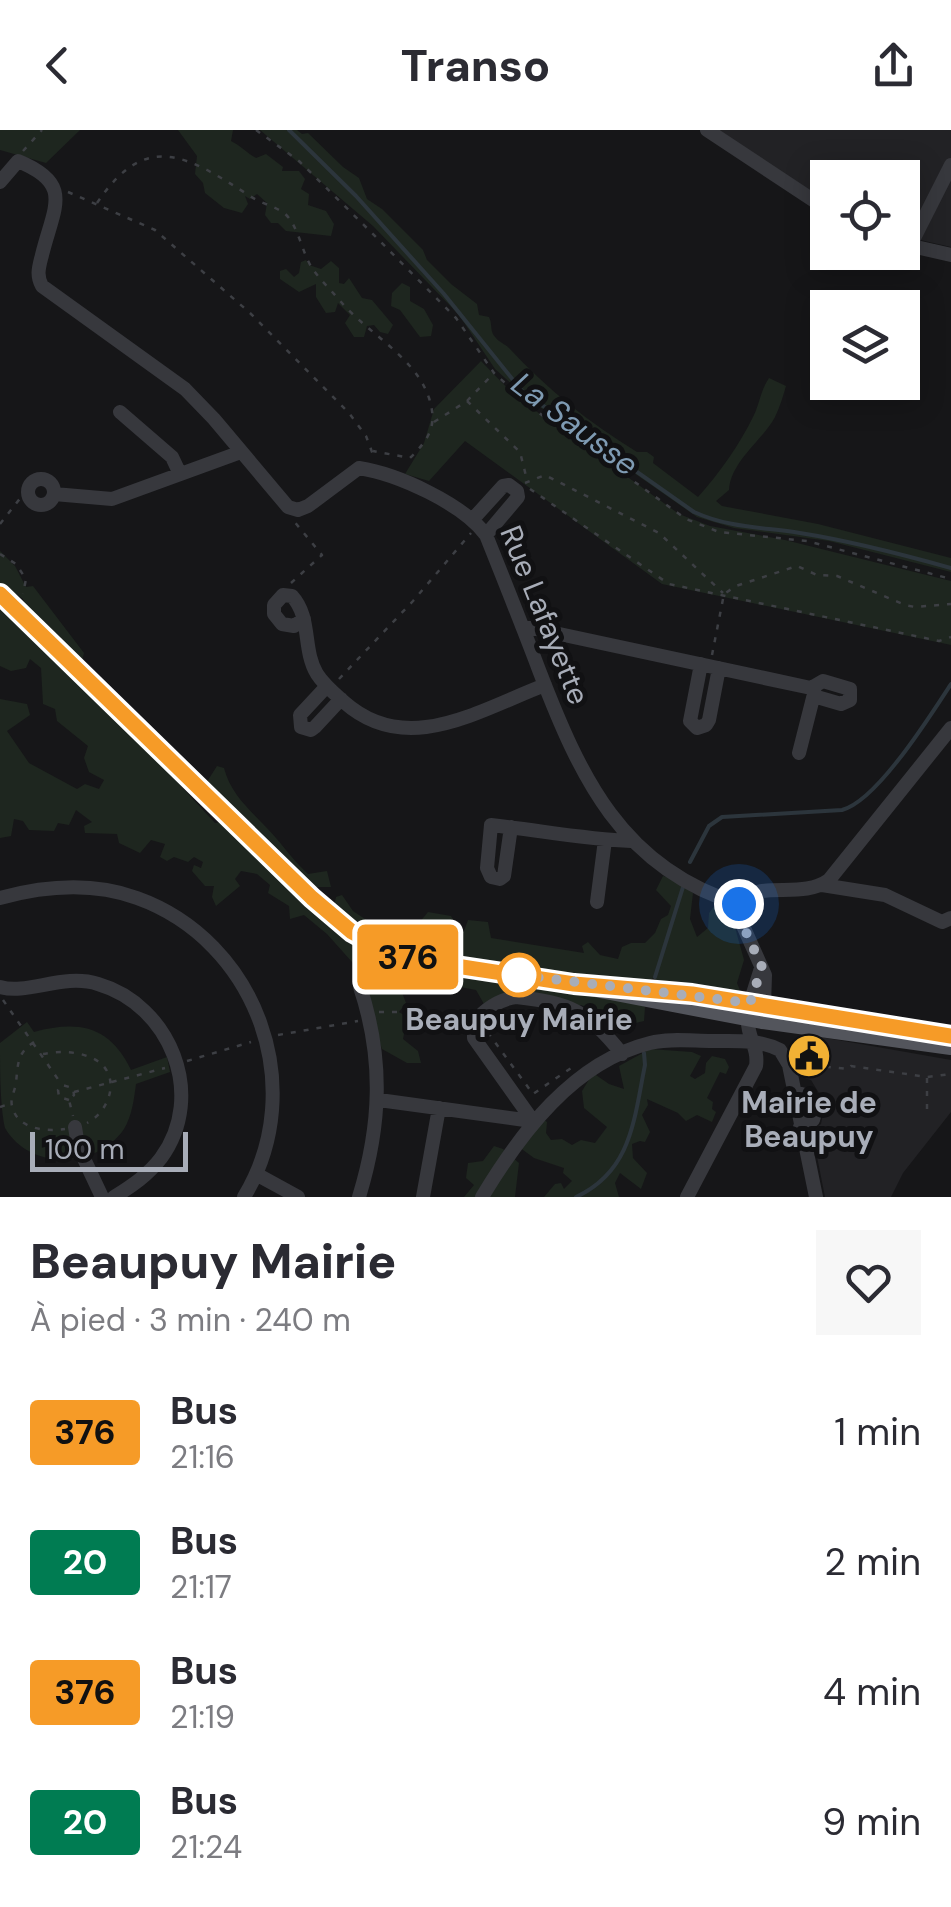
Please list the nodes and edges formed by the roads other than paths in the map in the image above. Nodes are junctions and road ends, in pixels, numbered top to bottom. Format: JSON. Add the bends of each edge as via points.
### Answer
{"nodes":[{"id":1,"x":707,"y":130,"type":"edge"},
{"id":2,"x":951,"y":165,"type":"edge"},
{"id":3,"x":0,"y":182,"type":"edge"},
{"id":4,"x":810,"y":198,"type":"edge"},
{"id":5,"x":920,"y":220,"type":"edge"},
{"id":6,"x":920,"y":248,"type":"edge"},
{"id":7,"x":951,"y":254,"type":"edge"},
{"id":8,"x":120,"y":412,"type":"dead end"},
{"id":9,"x":241,"y":452,"type":"junction"},
{"id":10,"x":180,"y":474,"type":"junction"},
{"id":11,"x":523,"y":486,"type":"road end"},
{"id":12,"x":54,"y":494,"type":"dead end"},
{"id":13,"x":479,"y":526,"type":"junction"},
{"id":14,"x":6,"y":600,"type":"edge"},
{"id":15,"x":304,"y":619,"type":"junction"},
{"id":16,"x":522,"y":626,"type":"junction"},
{"id":17,"x":544,"y":685,"type":"junction"},
{"id":18,"x":951,"y":728,"type":"edge"},
{"id":19,"x":799,"y":753,"type":"dead end"},
{"id":20,"x":511,"y":827,"type":"junction"},
{"id":21,"x":605,"y":840,"type":"junction"},
{"id":22,"x":631,"y":841,"type":"junction"},
{"id":23,"x":822,"y":884,"type":"junction"},
{"id":24,"x":0,"y":898,"type":"edge"},
{"id":25,"x":742,"y":899,"type":"junction"},
{"id":26,"x":597,"y":902,"type":"dead end"},
{"id":27,"x":951,"y":918,"type":"edge"},
{"id":28,"x":0,"y":986,"type":"edge"},
{"id":29,"x":360,"y":988,"type":"dead end"},
{"id":30,"x":756,"y":1012,"type":"junction"},
{"id":31,"x":951,"y":1036,"type":"edge"},
{"id":32,"x":753,"y":1041,"type":"junction"},
{"id":33,"x":951,"y":1046,"type":"edge"},
{"id":34,"x":622,"y":1054,"type":"junction"},
{"id":35,"x":379,"y":1100,"type":"junction"},
{"id":36,"x":439,"y":1108,"type":"junction"},
{"id":37,"x":533,"y":1121,"type":"junction"},
{"id":38,"x":75,"y":1128,"type":"road end"},
{"id":39,"x":256,"y":1174,"type":"junction"},
{"id":40,"x":102,"y":1197,"type":"edge"},
{"id":41,"x":114,"y":1197,"type":"edge"},
{"id":42,"x":244,"y":1197,"type":"edge"},
{"id":43,"x":298,"y":1197,"type":"edge"},
{"id":44,"x":360,"y":1197,"type":"edge"},
{"id":45,"x":423,"y":1197,"type":"edge"},
{"id":46,"x":482,"y":1197,"type":"edge"},
{"id":47,"x":687,"y":1197,"type":"edge"},
{"id":48,"x":816,"y":1197,"type":"edge"}],
"edges":[{"from":1,"to":4,"type":"street"},
{"from":2,"to":5,"type":"street"},
{"from":3,"to":9,"type":"street","via":[[18,161],[47,175],[56,188],[38,272],[42,286],[170,376]]},
{"from":6,"to":7,"type":"street"},
{"from":8,"to":10,"type":"street","via":[[172,457]]},
{"from":9,"to":10,"type":"street"},
{"from":9,"to":13,"type":"street","name":"Rue Lafayette","via":[[293,509],[308,506],[360,468],[459,508]]},
{"from":10,"to":12,"type":"street","via":[[112,500]]},
{"from":11,"to":13,"type":"street"},
{"from":13,"to":16,"type":"street","name":"Rue Lafayette"},
{"from":14,"to":30,"type":"main road","via":[[352,932],[430,962]]},
{"from":15,"to":15,"type":"street","via":[[288,627],[274,605],[287,595],[302,607]]},
{"from":15,"to":17,"type":"street","via":[[316,672],[373,722],[410,730],[436,726]]},
{"from":16,"to":17,"type":"street","name":"Rue Lafayette"},
{"from":16,"to":19,"type":"street","via":[[813,691]]},
{"from":17,"to":22,"type":"street","name":"Rue Lafayette","via":[[582,772]]},
{"from":18,"to":23,"type":"street"},
{"from":20,"to":20,"type":"street","via":[[491,825],[486,868],[496,879],[506,870]]},
{"from":20,"to":21,"type":"street"},
{"from":21,"to":22,"type":"street"},
{"from":21,"to":26,"type":"street"},
{"from":22,"to":25,"type":"street","name":"Rue Lafayette","via":[[678,876]]},
{"from":23,"to":25,"type":"street"},
{"from":23,"to":27,"type":"street","via":[[885,894],[942,922]]},
{"from":24,"to":39,"type":"street","via":[[68,888],[112,892],[180,920],[228,964],[272,1057],[274,1108]]},
{"from":25,"to":30,"type":"street","via":[[740,919],[762,967]]},
{"from":28,"to":41,"type":"street","via":[[72,980],[109,988],[134,1001],[168,1040],[181,1094],[174,1132],[140,1180]]},
{"from":29,"to":35,"type":"street"},
{"from":30,"to":31,"type":"main road"},
{"from":30,"to":32,"type":"street"},
{"from":30,"to":33,"type":"main road"},
{"from":32,"to":34,"type":"street","via":[[650,1042]]},
{"from":32,"to":47,"type":"street","via":[[756,1066]]},
{"from":32,"to":48,"type":"street","via":[[786,1056]]},
{"from":34,"to":37,"type":"street"},
{"from":34,"to":37,"type":"street","via":[[578,1010],[531,999],[498,1002],[472,1031]]},
{"from":35,"to":36,"type":"street"},
{"from":35,"to":44,"type":"street"},
{"from":36,"to":37,"type":"street"},
{"from":36,"to":45,"type":"street"},
{"from":37,"to":46,"type":"street"},
{"from":38,"to":40,"type":"street"},
{"from":39,"to":42,"type":"street"},
{"from":39,"to":43,"type":"street"}]}
